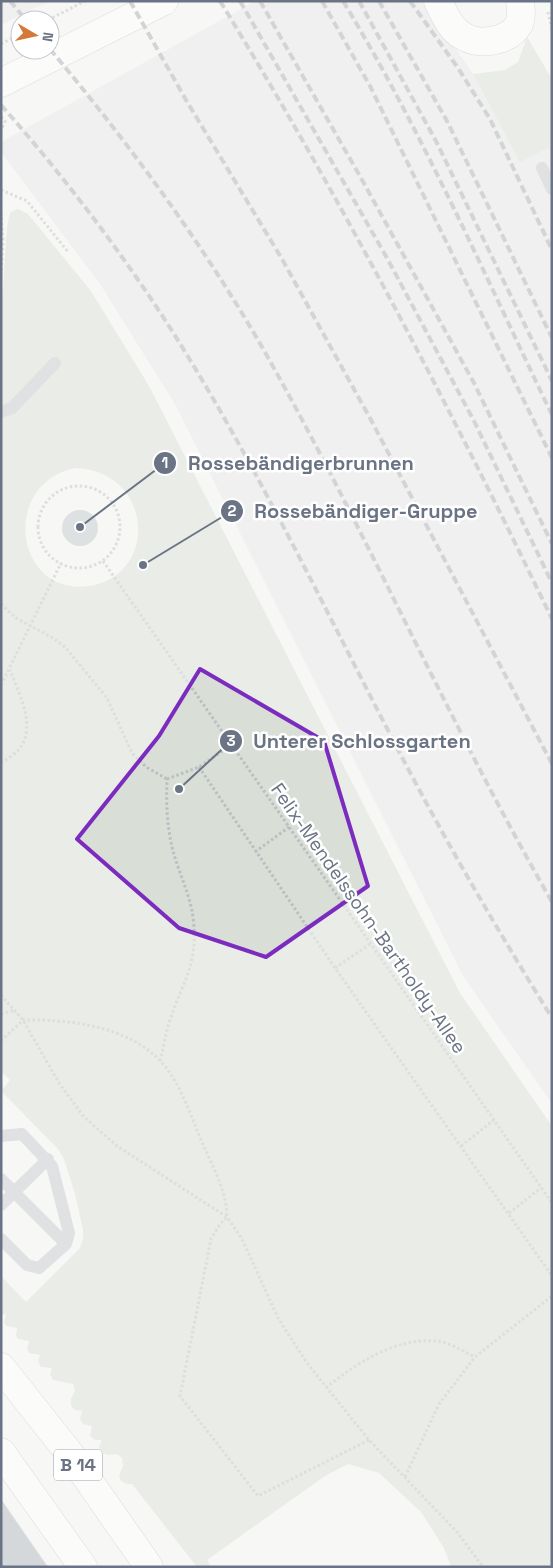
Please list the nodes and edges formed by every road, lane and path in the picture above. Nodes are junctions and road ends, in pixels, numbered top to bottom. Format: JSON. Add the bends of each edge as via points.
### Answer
{"nodes":[{"id":1,"x":85,"y":1,"type":"edge"},
{"id":2,"x":164,"y":1,"type":"edge"},
{"id":3,"x":438,"y":1,"type":"edge"},
{"id":4,"x":520,"y":1,"type":"edge"},
{"id":5,"x":60,"y":14,"type":"edge"},
{"id":6,"x":1,"y":83,"type":"edge"},
{"id":7,"x":1,"y":118,"type":"edge"},
{"id":8,"x":1,"y":132,"type":"edge"},
{"id":9,"x":542,"y":168,"type":"dead end"},
{"id":10,"x":552,"y":189,"type":"edge"},
{"id":11,"x":1,"y":190,"type":"edge"},
{"id":12,"x":1,"y":212,"type":"edge"},
{"id":13,"x":69,"y":253,"type":"dead end"},
{"id":14,"x":1,"y":279,"type":"edge"},
{"id":15,"x":55,"y":363,"type":"dead end"},
{"id":16,"x":1,"y":412,"type":"edge"},
{"id":17,"x":103,"y":561,"type":"junction"},
{"id":18,"x":61,"y":563,"type":"junction"},
{"id":19,"x":1,"y":604,"type":"edge"},
{"id":20,"x":30,"y":628,"type":"junction"},
{"id":21,"x":10,"y":669,"type":"junction"},
{"id":22,"x":1,"y":685,"type":"edge"},
{"id":23,"x":231,"y":745,"type":"junction"},
{"id":24,"x":1,"y":763,"type":"edge"},
{"id":25,"x":199,"y":767,"type":"junction"},
{"id":26,"x":167,"y":779,"type":"junction"},
{"id":27,"x":289,"y":827,"type":"junction"},
{"id":28,"x":255,"y":852,"type":"junction"},
{"id":29,"x":370,"y":944,"type":"junction"},
{"id":30,"x":335,"y":968,"type":"junction"},
{"id":31,"x":1,"y":995,"type":"edge"},
{"id":32,"x":14,"y":1010,"type":"junction"},
{"id":33,"x":1,"y":1014,"type":"edge"},
{"id":34,"x":22,"y":1020,"type":"junction"},
{"id":35,"x":1,"y":1041,"type":"edge"},
{"id":36,"x":160,"y":1061,"type":"junction"},
{"id":37,"x":494,"y":1120,"type":"junction"},
{"id":38,"x":1,"y":1136,"type":"edge"},
{"id":39,"x":461,"y":1146,"type":"junction"},
{"id":40,"x":48,"y":1159,"type":"junction"},
{"id":41,"x":1,"y":1179,"type":"edge"},
{"id":42,"x":541,"y":1188,"type":"junction"},
{"id":43,"x":14,"y":1192,"type":"junction"},
{"id":44,"x":552,"y":1203,"type":"edge"},
{"id":45,"x":1,"y":1204,"type":"edge"},
{"id":46,"x":508,"y":1213,"type":"junction"},
{"id":47,"x":227,"y":1217,"type":"junction"},
{"id":48,"x":1,"y":1239,"type":"edge"},
{"id":49,"x":66,"y":1244,"type":"junction"},
{"id":50,"x":552,"y":1276,"type":"edge"},
{"id":51,"x":552,"y":1296,"type":"edge"},
{"id":52,"x":475,"y":1357,"type":"junction"},
{"id":53,"x":1,"y":1367,"type":"edge"},
{"id":54,"x":326,"y":1388,"type":"junction"},
{"id":55,"x":368,"y":1440,"type":"junction"},
{"id":56,"x":1,"y":1452,"type":"edge"},
{"id":57,"x":405,"y":1477,"type":"junction"},
{"id":58,"x":83,"y":1567,"type":"edge"},
{"id":59,"x":149,"y":1567,"type":"edge"},
{"id":60,"x":483,"y":1567,"type":"edge"}],
"edges":[{"from":1,"to":5,"type":"path"},
{"from":2,"to":6,"type":"main road"},
{"from":3,"to":4,"type":"main road","via":[[462,36],[488,41],[501,39],[519,24]]},
{"from":7,"to":8,"type":"path","via":[[5,121]]},
{"from":9,"to":10,"type":"lane"},
{"from":11,"to":13,"type":"path","via":[[27,201]]},
{"from":12,"to":14,"type":"path"},
{"from":15,"to":16,"type":"lane","via":[[12,408]]},
{"from":17,"to":18,"type":"path","via":[[78,568]]},
{"from":17,"to":18,"type":"path","via":[[116,546],[118,516],[111,502],[100,492],[80,486],[65,489],[52,497],[40,519],[43,545]]},
{"from":17,"to":23,"type":"path","name":"Felix-Mendelssohn-Bartholdy-Allee"},
{"from":18,"to":20,"type":"path"},
{"from":19,"to":20,"type":"path"},
{"from":20,"to":21,"type":"path"},
{"from":20,"to":26,"type":"path","via":[[65,647],[107,698],[132,753],[146,767]]},
{"from":21,"to":22,"type":"path"},
{"from":21,"to":24,"type":"path","via":[[24,707],[25,733],[22,745]]},
{"from":23,"to":25,"type":"path"},
{"from":23,"to":27,"type":"path","name":"Felix-Mendelssohn-Bartholdy-Allee"},
{"from":25,"to":26,"type":"path"},
{"from":25,"to":28,"type":"path"},
{"from":26,"to":36,"type":"path","via":[[166,809],[173,850],[190,904],[194,951]]},
{"from":27,"to":28,"type":"path"},
{"from":27,"to":29,"type":"path","name":"Felix-Mendelssohn-Bartholdy-Allee"},
{"from":28,"to":30,"type":"path"},
{"from":29,"to":30,"type":"path"},
{"from":29,"to":37,"type":"path","name":"Felix-Mendelssohn-Bartholdy-Allee"},
{"from":30,"to":39,"type":"path"},
{"from":31,"to":32,"type":"path"},
{"from":32,"to":33,"type":"path"},
{"from":32,"to":34,"type":"path"},
{"from":34,"to":35,"type":"path"},
{"from":34,"to":36,"type":"path","via":[[57,1019],[102,1028],[125,1037]]},
{"from":34,"to":47,"type":"path","via":[[59,1083],[84,1117],[117,1146]]},
{"from":36,"to":47,"type":"path","via":[[179,1089],[223,1190]]},
{"from":37,"to":39,"type":"path"},
{"from":37,"to":42,"type":"path","name":"Felix-Mendelssohn-Bartholdy-Allee"},
{"from":38,"to":40,"type":"lane","via":[[22,1134]]},
{"from":39,"to":46,"type":"path"},
{"from":40,"to":43,"type":"lane"},
{"from":40,"to":49,"type":"lane","via":[[54,1170],[68,1228]]},
{"from":41,"to":43,"type":"lane"},
{"from":42,"to":44,"type":"path","name":"Felix-Mendelssohn-Bartholdy-Allee"},
{"from":42,"to":46,"type":"path"},
{"from":43,"to":45,"type":"lane"},
{"from":43,"to":49,"type":"lane"},
{"from":46,"to":50,"type":"path"},
{"from":47,"to":54,"type":"path","via":[[242,1239],[278,1318]]},
{"from":47,"to":55,"type":"path","via":[[215,1231],[209,1246],[180,1396],[258,1496]]},
{"from":48,"to":49,"type":"lane","via":[[27,1265],[35,1268],[42,1266]]},
{"from":51,"to":52,"type":"path"},
{"from":52,"to":54,"type":"path","via":[[438,1341],[402,1344],[345,1372]]},
{"from":52,"to":57,"type":"path","via":[[439,1404]]},
{"from":53,"to":59,"type":"main road","number":"B 14","via":[[70,1454]]},
{"from":54,"to":55,"type":"path"},
{"from":55,"to":57,"type":"path"},
{"from":56,"to":58,"type":"main road","number":"B 14"},
{"from":57,"to":60,"type":"path","via":[[457,1532]]}]}
